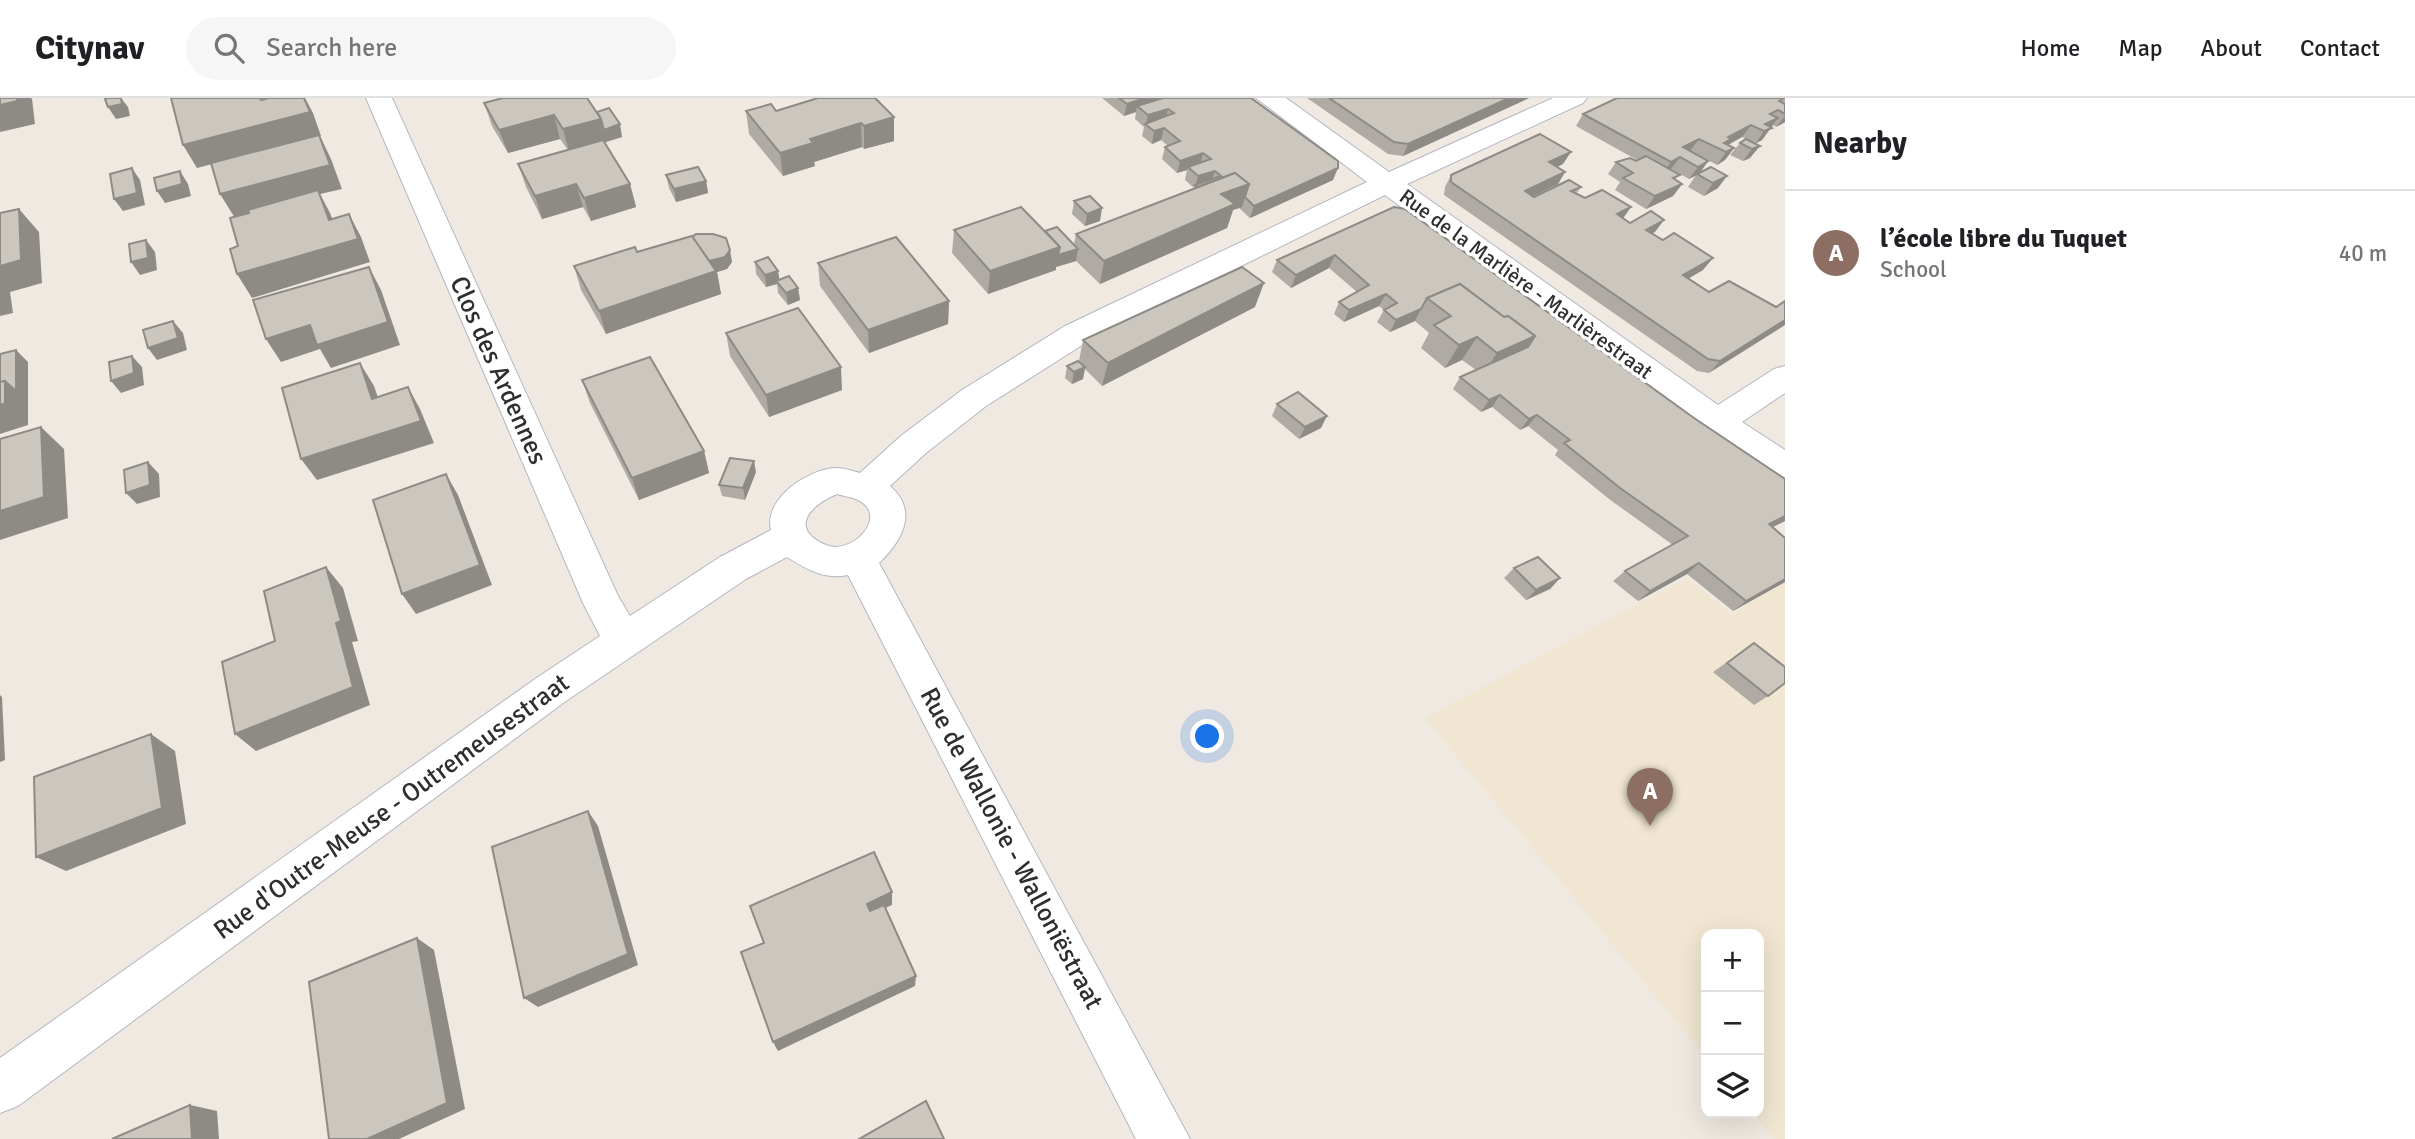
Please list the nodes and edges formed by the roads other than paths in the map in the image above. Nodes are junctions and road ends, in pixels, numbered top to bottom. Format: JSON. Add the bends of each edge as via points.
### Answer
{"nodes":[{"id":1,"x":379,"y":98,"type":"edge"},
{"id":2,"x":1269,"y":98,"type":"edge"},
{"id":3,"x":1574,"y":98,"type":"edge"},
{"id":4,"x":1387,"y":183,"type":"junction"},
{"id":5,"x":1785,"y":377,"type":"edge"},
{"id":6,"x":1717,"y":422,"type":"junction"},
{"id":7,"x":1785,"y":467,"type":"edge"},
{"id":8,"x":867,"y":487,"type":"junction"},
{"id":9,"x":791,"y":537,"type":"junction"},
{"id":10,"x":858,"y":558,"type":"junction"},
{"id":11,"x":623,"y":640,"type":"junction"},
{"id":12,"x":0,"y":1088,"type":"edge"},
{"id":13,"x":1164,"y":1139,"type":"edge"}],
"edges":[{"from":1,"to":11,"type":"street","name":"Clos des Ardennes","via":[[602,603]]},
{"from":2,"to":4,"type":"street","name":"Rue de la Marlière - Marlièrestraat"},
{"from":3,"to":4,"type":"street"},
{"from":4,"to":6,"type":"street","name":"Rue de la Marlière - Marlièrestraat"},
{"from":4,"to":8,"type":"street","via":[[1076,334],[974,398]]},
{"from":5,"to":6,"type":"street"},
{"from":6,"to":7,"type":"street","name":"Rue de la Marlière - Marlièrestraat"},
{"from":8,"to":9,"type":"street","via":[[837,481],[808,490],[790,511]]},
{"from":8,"to":10,"type":"street","via":[[886,505],[890,517],[882,541]]},
{"from":9,"to":10,"type":"street","via":[[819,558]]},
{"from":9,"to":11,"type":"street","name":"Rue d'Outre-Meuse - Outremeusestraat","via":[[733,568]]},
{"from":10,"to":13,"type":"street","name":"Rue de Wallonie - Walloniëstraat"},
{"from":11,"to":12,"type":"street","name":"Rue d'Outre-Meuse - Outremeusestraat"}]}
